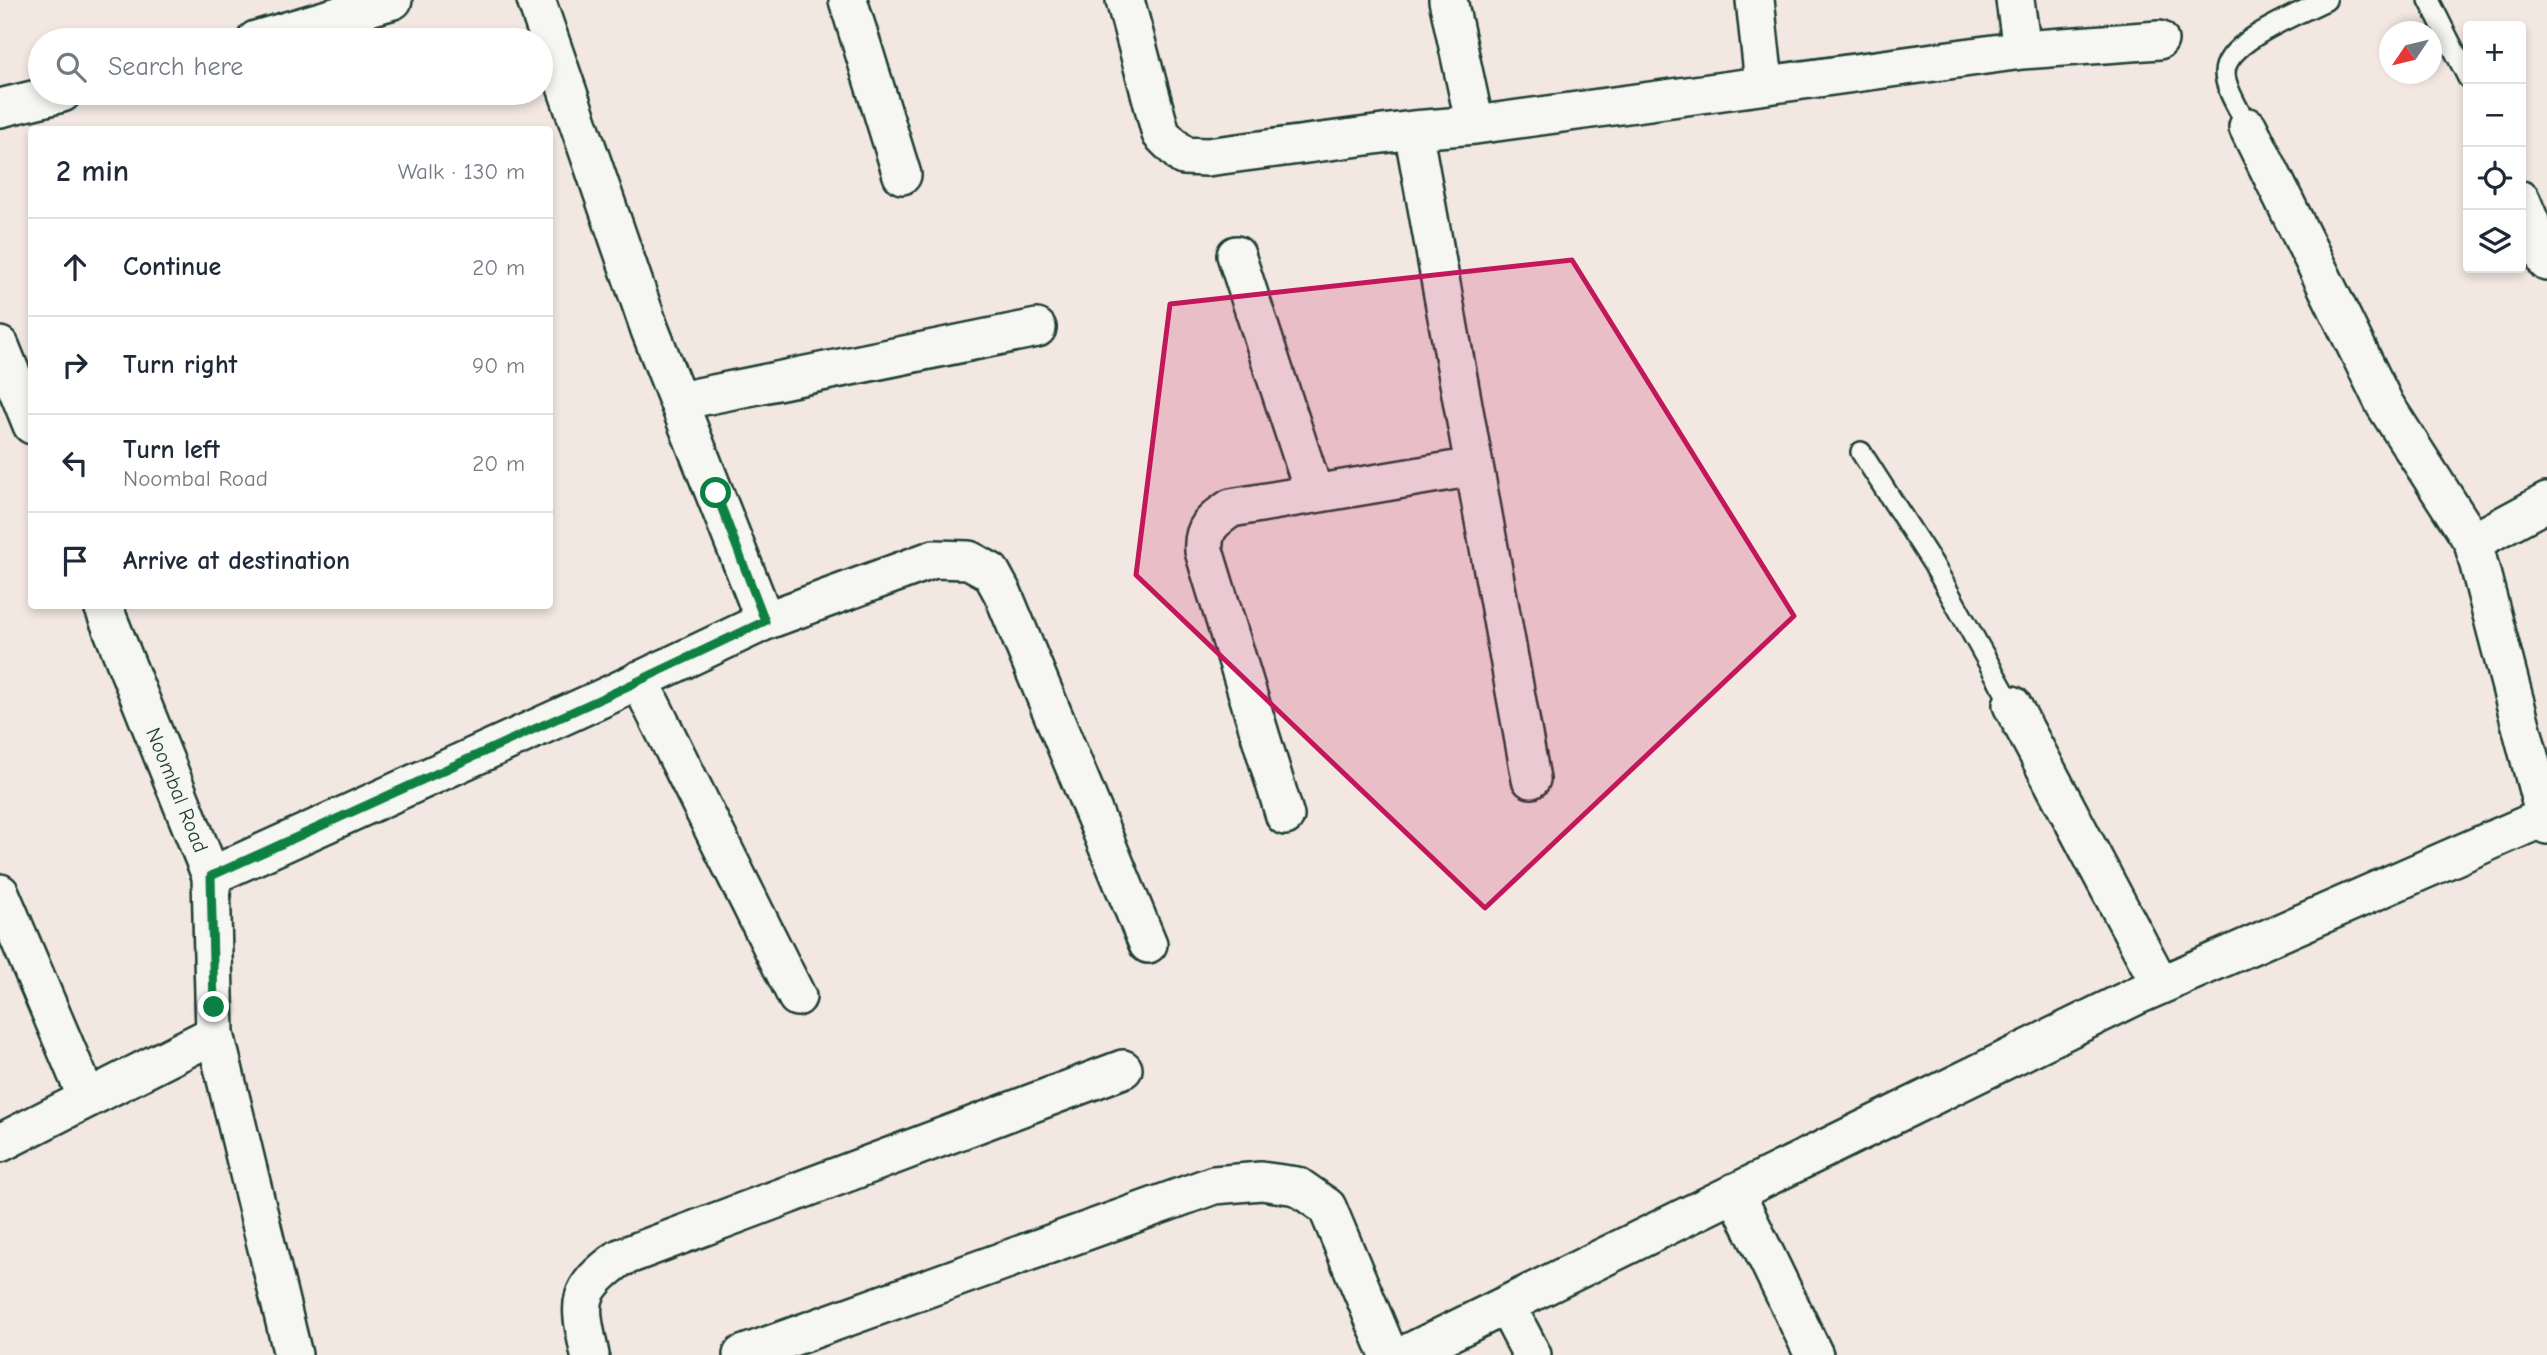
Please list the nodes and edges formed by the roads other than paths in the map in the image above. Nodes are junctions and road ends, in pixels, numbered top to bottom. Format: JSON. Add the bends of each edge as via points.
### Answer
{"nodes":[{"id":1,"x":393,"y":0,"type":"edge"},
{"id":2,"x":536,"y":0,"type":"edge"},
{"id":3,"x":848,"y":0,"type":"edge"},
{"id":4,"x":1125,"y":0,"type":"edge"},
{"id":5,"x":1448,"y":0,"type":"edge"},
{"id":6,"x":1755,"y":0,"type":"edge"},
{"id":7,"x":2015,"y":0,"type":"edge"},
{"id":8,"x":2326,"y":0,"type":"edge"},
{"id":9,"x":2429,"y":0,"type":"edge"},
{"id":10,"x":297,"y":28,"type":"edge"},
{"id":11,"x":546,"y":28,"type":"edge"},
{"id":12,"x":2160,"y":40,"type":"dead end"},
{"id":13,"x":553,"y":49,"type":"edge"},
{"id":14,"x":2022,"y":50,"type":"junction"},
{"id":15,"x":2463,"y":68,"type":"edge"},
{"id":16,"x":1764,"y":83,"type":"junction"},
{"id":17,"x":28,"y":101,"type":"edge"},
{"id":18,"x":0,"y":108,"type":"edge"},
{"id":19,"x":1475,"y":125,"type":"junction"},
{"id":20,"x":2248,"y":127,"type":"joint"},
{"id":21,"x":1413,"y":130,"type":"junction"},
{"id":22,"x":902,"y":175,"type":"dead end"},
{"id":23,"x":2525,"y":210,"type":"edge"},
{"id":24,"x":1236,"y":255,"type":"dead end"},
{"id":25,"x":2547,"y":262,"type":"edge"},
{"id":26,"x":1037,"y":328,"type":"dead end"},
{"id":27,"x":0,"y":346,"type":"edge"},
{"id":28,"x":679,"y":401,"type":"junction"},
{"id":29,"x":28,"y":415,"type":"edge"},
{"id":30,"x":1861,"y":453,"type":"dead end"},
{"id":31,"x":1474,"y":467,"type":"junction"},
{"id":32,"x":1314,"y":493,"type":"junction"},
{"id":33,"x":2547,"y":502,"type":"edge"},
{"id":34,"x":2473,"y":542,"type":"junction"},
{"id":35,"x":104,"y":609,"type":"edge"},
{"id":36,"x":765,"y":621,"type":"junction"},
{"id":37,"x":639,"y":680,"type":"junction"},
{"id":38,"x":2011,"y":705,"type":"joint"},
{"id":39,"x":1531,"y":779,"type":"dead end"},
{"id":40,"x":1285,"y":816,"type":"dead end"},
{"id":41,"x":2546,"y":819,"type":"edge"},
{"id":42,"x":211,"y":876,"type":"junction"},
{"id":43,"x":0,"y":894,"type":"edge"},
{"id":44,"x":1148,"y":944,"type":"dead end"},
{"id":45,"x":2160,"y":984,"type":"junction"},
{"id":46,"x":797,"y":997,"type":"dead end"},
{"id":47,"x":215,"y":1034,"type":"junction"},
{"id":48,"x":1123,"y":1069,"type":"dead end"},
{"id":49,"x":88,"y":1098,"type":"junction"},
{"id":50,"x":0,"y":1143,"type":"edge"},
{"id":51,"x":1735,"y":1192,"type":"junction"},
{"id":52,"x":1506,"y":1305,"type":"junction"},
{"id":53,"x":293,"y":1355,"type":"edge"},
{"id":54,"x":590,"y":1355,"type":"edge"},
{"id":55,"x":742,"y":1355,"type":"edge"},
{"id":56,"x":1389,"y":1355,"type":"edge"},
{"id":57,"x":1404,"y":1355,"type":"edge"},
{"id":58,"x":1532,"y":1355,"type":"edge"},
{"id":59,"x":1814,"y":1355,"type":"edge"}],
"edges":[{"from":1,"to":10,"type":"street"},
{"from":2,"to":11,"type":"street"},
{"from":3,"to":22,"type":"street"},
{"from":4,"to":21,"type":"street","via":[[1161,134],[1183,156],[1207,157]]},
{"from":5,"to":19,"type":"street"},
{"from":6,"to":16,"type":"street"},
{"from":7,"to":14,"type":"street"},
{"from":8,"to":20,"type":"lane","via":[[2249,40],[2226,62],[2224,76]]},
{"from":9,"to":15,"type":"lane"},
{"from":12,"to":14,"type":"street"},
{"from":13,"to":28,"type":"street"},
{"from":14,"to":16,"type":"street"},
{"from":16,"to":19,"type":"street"},
{"from":17,"to":18,"type":"street"},
{"from":19,"to":21,"type":"street"},
{"from":20,"to":34,"type":"street","via":[[2385,405]]},
{"from":21,"to":31,"type":"street"},
{"from":23,"to":25,"type":"street"},
{"from":24,"to":32,"type":"street"},
{"from":26,"to":28,"type":"street"},
{"from":27,"to":29,"type":"street"},
{"from":28,"to":36,"type":"street"},
{"from":30,"to":38,"type":"lane","via":[[1933,564]]},
{"from":31,"to":32,"type":"street"},
{"from":31,"to":39,"type":"street"},
{"from":32,"to":40,"type":"street","via":[[1231,508],[1211,522],[1203,536],[1203,551]]},
{"from":33,"to":34,"type":"street"},
{"from":34,"to":41,"type":"street"},
{"from":35,"to":42,"type":"street","name":"Noombal Road"},
{"from":36,"to":37,"type":"street"},
{"from":36,"to":44,"type":"street","via":[[934,559],[969,560],[991,572]]},
{"from":37,"to":42,"type":"street"},
{"from":37,"to":46,"type":"street"},
{"from":38,"to":45,"type":"street"},
{"from":41,"to":45,"type":"street"},
{"from":42,"to":47,"type":"street","name":"Noombal Road"},
{"from":43,"to":49,"type":"street"},
{"from":45,"to":51,"type":"street"},
{"from":47,"to":49,"type":"street"},
{"from":47,"to":53,"type":"street","name":"Noombal Road"},
{"from":48,"to":54,"type":"street","via":[[620,1258],[596,1275],[583,1296]]},
{"from":49,"to":50,"type":"street"},
{"from":51,"to":52,"type":"street"},
{"from":51,"to":59,"type":"street"},
{"from":52,"to":57,"type":"street"},
{"from":52,"to":58,"type":"street"},
{"from":55,"to":56,"type":"street","via":[[1214,1185],[1261,1181],[1297,1186],[1327,1207]]}]}
